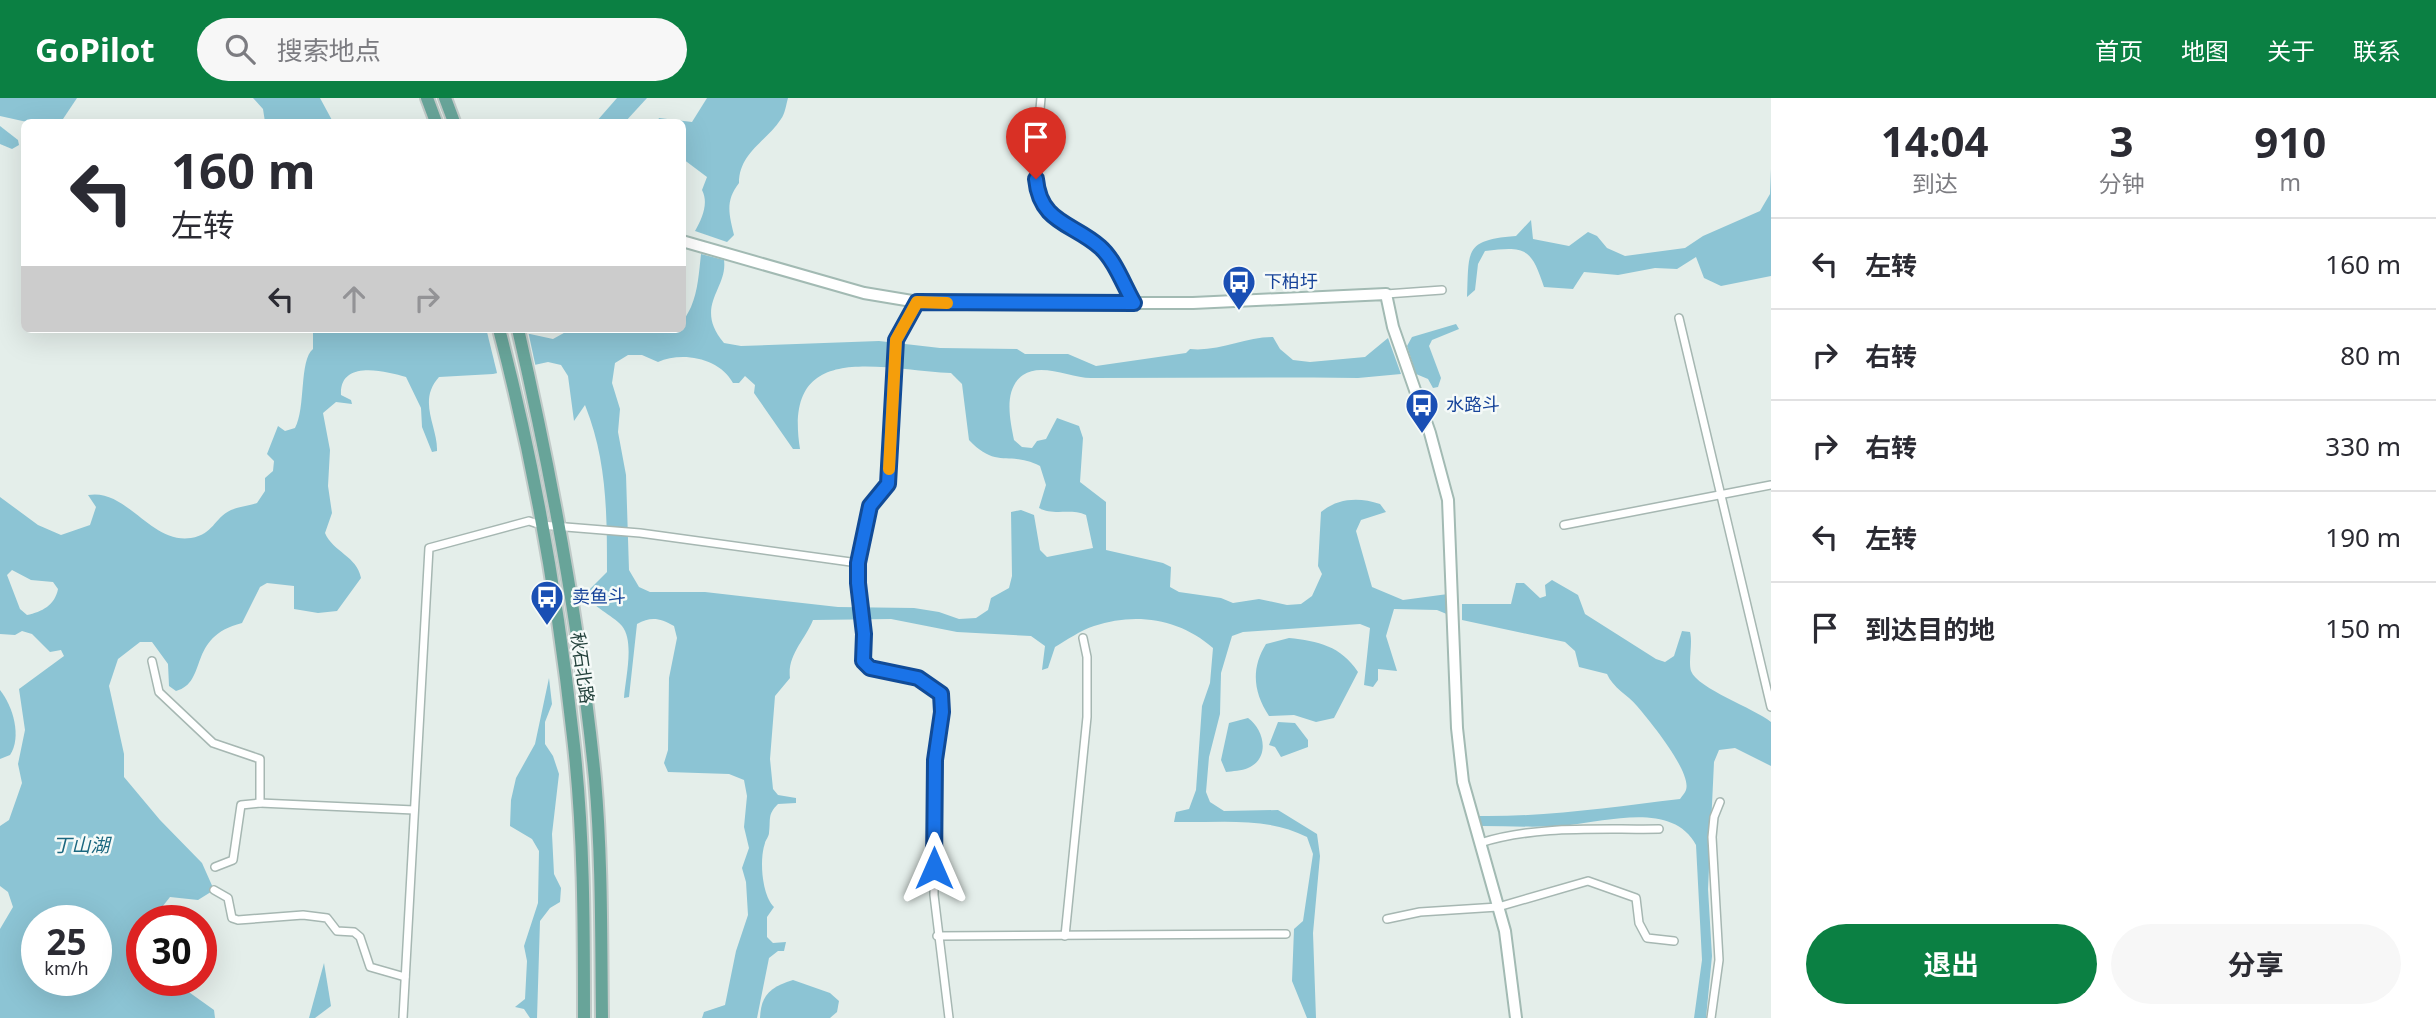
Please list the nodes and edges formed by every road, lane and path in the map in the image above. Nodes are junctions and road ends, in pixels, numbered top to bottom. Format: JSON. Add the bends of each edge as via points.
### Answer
{"nodes":[{"id":1,"x":428,"y":98,"type":"edge"},
{"id":2,"x":445,"y":98,"type":"edge"},
{"id":3,"x":1041,"y":98,"type":"edge"},
{"id":4,"x":435,"y":119,"type":"edge"},
{"id":5,"x":453,"y":119,"type":"edge"},
{"id":6,"x":686,"y":242,"type":"edge"},
{"id":7,"x":1442,"y":290,"type":"dead end"},
{"id":8,"x":1386,"y":294,"type":"junction"},
{"id":9,"x":917,"y":302,"type":"junction"},
{"id":10,"x":1134,"y":303,"type":"junction"},
{"id":11,"x":1679,"y":318,"type":"dead end"},
{"id":12,"x":500,"y":333,"type":"edge"},
{"id":13,"x":519,"y":333,"type":"edge"},
{"id":14,"x":1771,"y":485,"type":"edge"},
{"id":15,"x":1721,"y":496,"type":"junction"},
{"id":16,"x":541,"y":525,"type":"junction"},
{"id":17,"x":558,"y":525,"type":"junction"},
{"id":18,"x":1564,"y":525,"type":"dead end"},
{"id":19,"x":858,"y":563,"type":"junction"},
{"id":20,"x":1083,"y":638,"type":"dead end"},
{"id":21,"x":152,"y":661,"type":"dead end"},
{"id":22,"x":1771,"y":707,"type":"edge"},
{"id":23,"x":1720,"y":802,"type":"dead end"},
{"id":24,"x":260,"y":803,"type":"junction"},
{"id":25,"x":414,"y":810,"type":"junction"},
{"id":26,"x":1658,"y":830,"type":"dead end"},
{"id":27,"x":1480,"y":844,"type":"junction"},
{"id":28,"x":215,"y":867,"type":"dead end"},
{"id":29,"x":214,"y":890,"type":"dead end"},
{"id":30,"x":1498,"y":906,"type":"junction"},
{"id":31,"x":1387,"y":919,"type":"dead end"},
{"id":32,"x":1286,"y":934,"type":"dead end"},
{"id":33,"x":937,"y":936,"type":"junction"},
{"id":34,"x":1065,"y":936,"type":"junction"},
{"id":35,"x":1674,"y":941,"type":"dead end"},
{"id":36,"x":405,"y":977,"type":"junction"},
{"id":37,"x":403,"y":1018,"type":"edge"},
{"id":38,"x":584,"y":1018,"type":"edge"},
{"id":39,"x":602,"y":1018,"type":"edge"},
{"id":40,"x":948,"y":1018,"type":"edge"},
{"id":41,"x":1516,"y":1018,"type":"edge"},
{"id":42,"x":1712,"y":1018,"type":"edge"}],
"edges":[{"from":1,"to":4,"type":"main road"},
{"from":2,"to":5,"type":"main road"},
{"from":3,"to":10,"type":"street","via":[[1035,164],[1038,195],[1050,215],[1100,246]]},
{"from":6,"to":9,"type":"street","via":[[851,289]]},
{"from":7,"to":8,"type":"street"},
{"from":8,"to":10,"type":"street"},
{"from":8,"to":27,"type":"street","via":[[1448,500],[1457,728],[1463,782]]},
{"from":9,"to":10,"type":"street"},
{"from":9,"to":19,"type":"street","via":[[896,340],[888,484],[870,506]]},
{"from":11,"to":15,"type":"street"},
{"from":12,"to":16,"type":"main road","name":"秋石北路"},
{"from":13,"to":17,"type":"main road","name":"秋石北路"},
{"from":14,"to":15,"type":"street"},
{"from":15,"to":18,"type":"street"},
{"from":15,"to":22,"type":"street"},
{"from":16,"to":17,"type":"street"},
{"from":16,"to":25,"type":"street","via":[[529,521],[429,548]]},
{"from":16,"to":38,"type":"main road","name":"秋石北路","via":[[574,738],[584,905]]},
{"from":17,"to":19,"type":"street"},
{"from":17,"to":39,"type":"main road","name":"秋石北路","via":[[595,780]]},
{"from":19,"to":33,"type":"street","via":[[863,661],[870,668],[918,678],[941,694],[935,760]]},
{"from":20,"to":34,"type":"street","via":[[1087,717]]},
{"from":21,"to":24,"type":"street","via":[[159,692],[213,743],[260,759]]},
{"from":23,"to":42,"type":"street","via":[[1712,837],[1718,960]]},
{"from":24,"to":25,"type":"street"},
{"from":24,"to":28,"type":"street","via":[[241,805],[233,860]]},
{"from":25,"to":36,"type":"street"},
{"from":26,"to":27,"type":"street","via":[[1535,831]]},
{"from":27,"to":30,"type":"street"},
{"from":29,"to":36,"type":"street","via":[[228,898],[232,918],[238,920],[303,915],[327,918],[337,931],[360,937],[370,967]]},
{"from":30,"to":31,"type":"street"},
{"from":30,"to":35,"type":"street","via":[[1588,881],[1636,898],[1639,923],[1647,938]]},
{"from":30,"to":41,"type":"street"},
{"from":32,"to":34,"type":"street"},
{"from":33,"to":34,"type":"street"},
{"from":33,"to":40,"type":"street"},
{"from":36,"to":37,"type":"street"}]}
